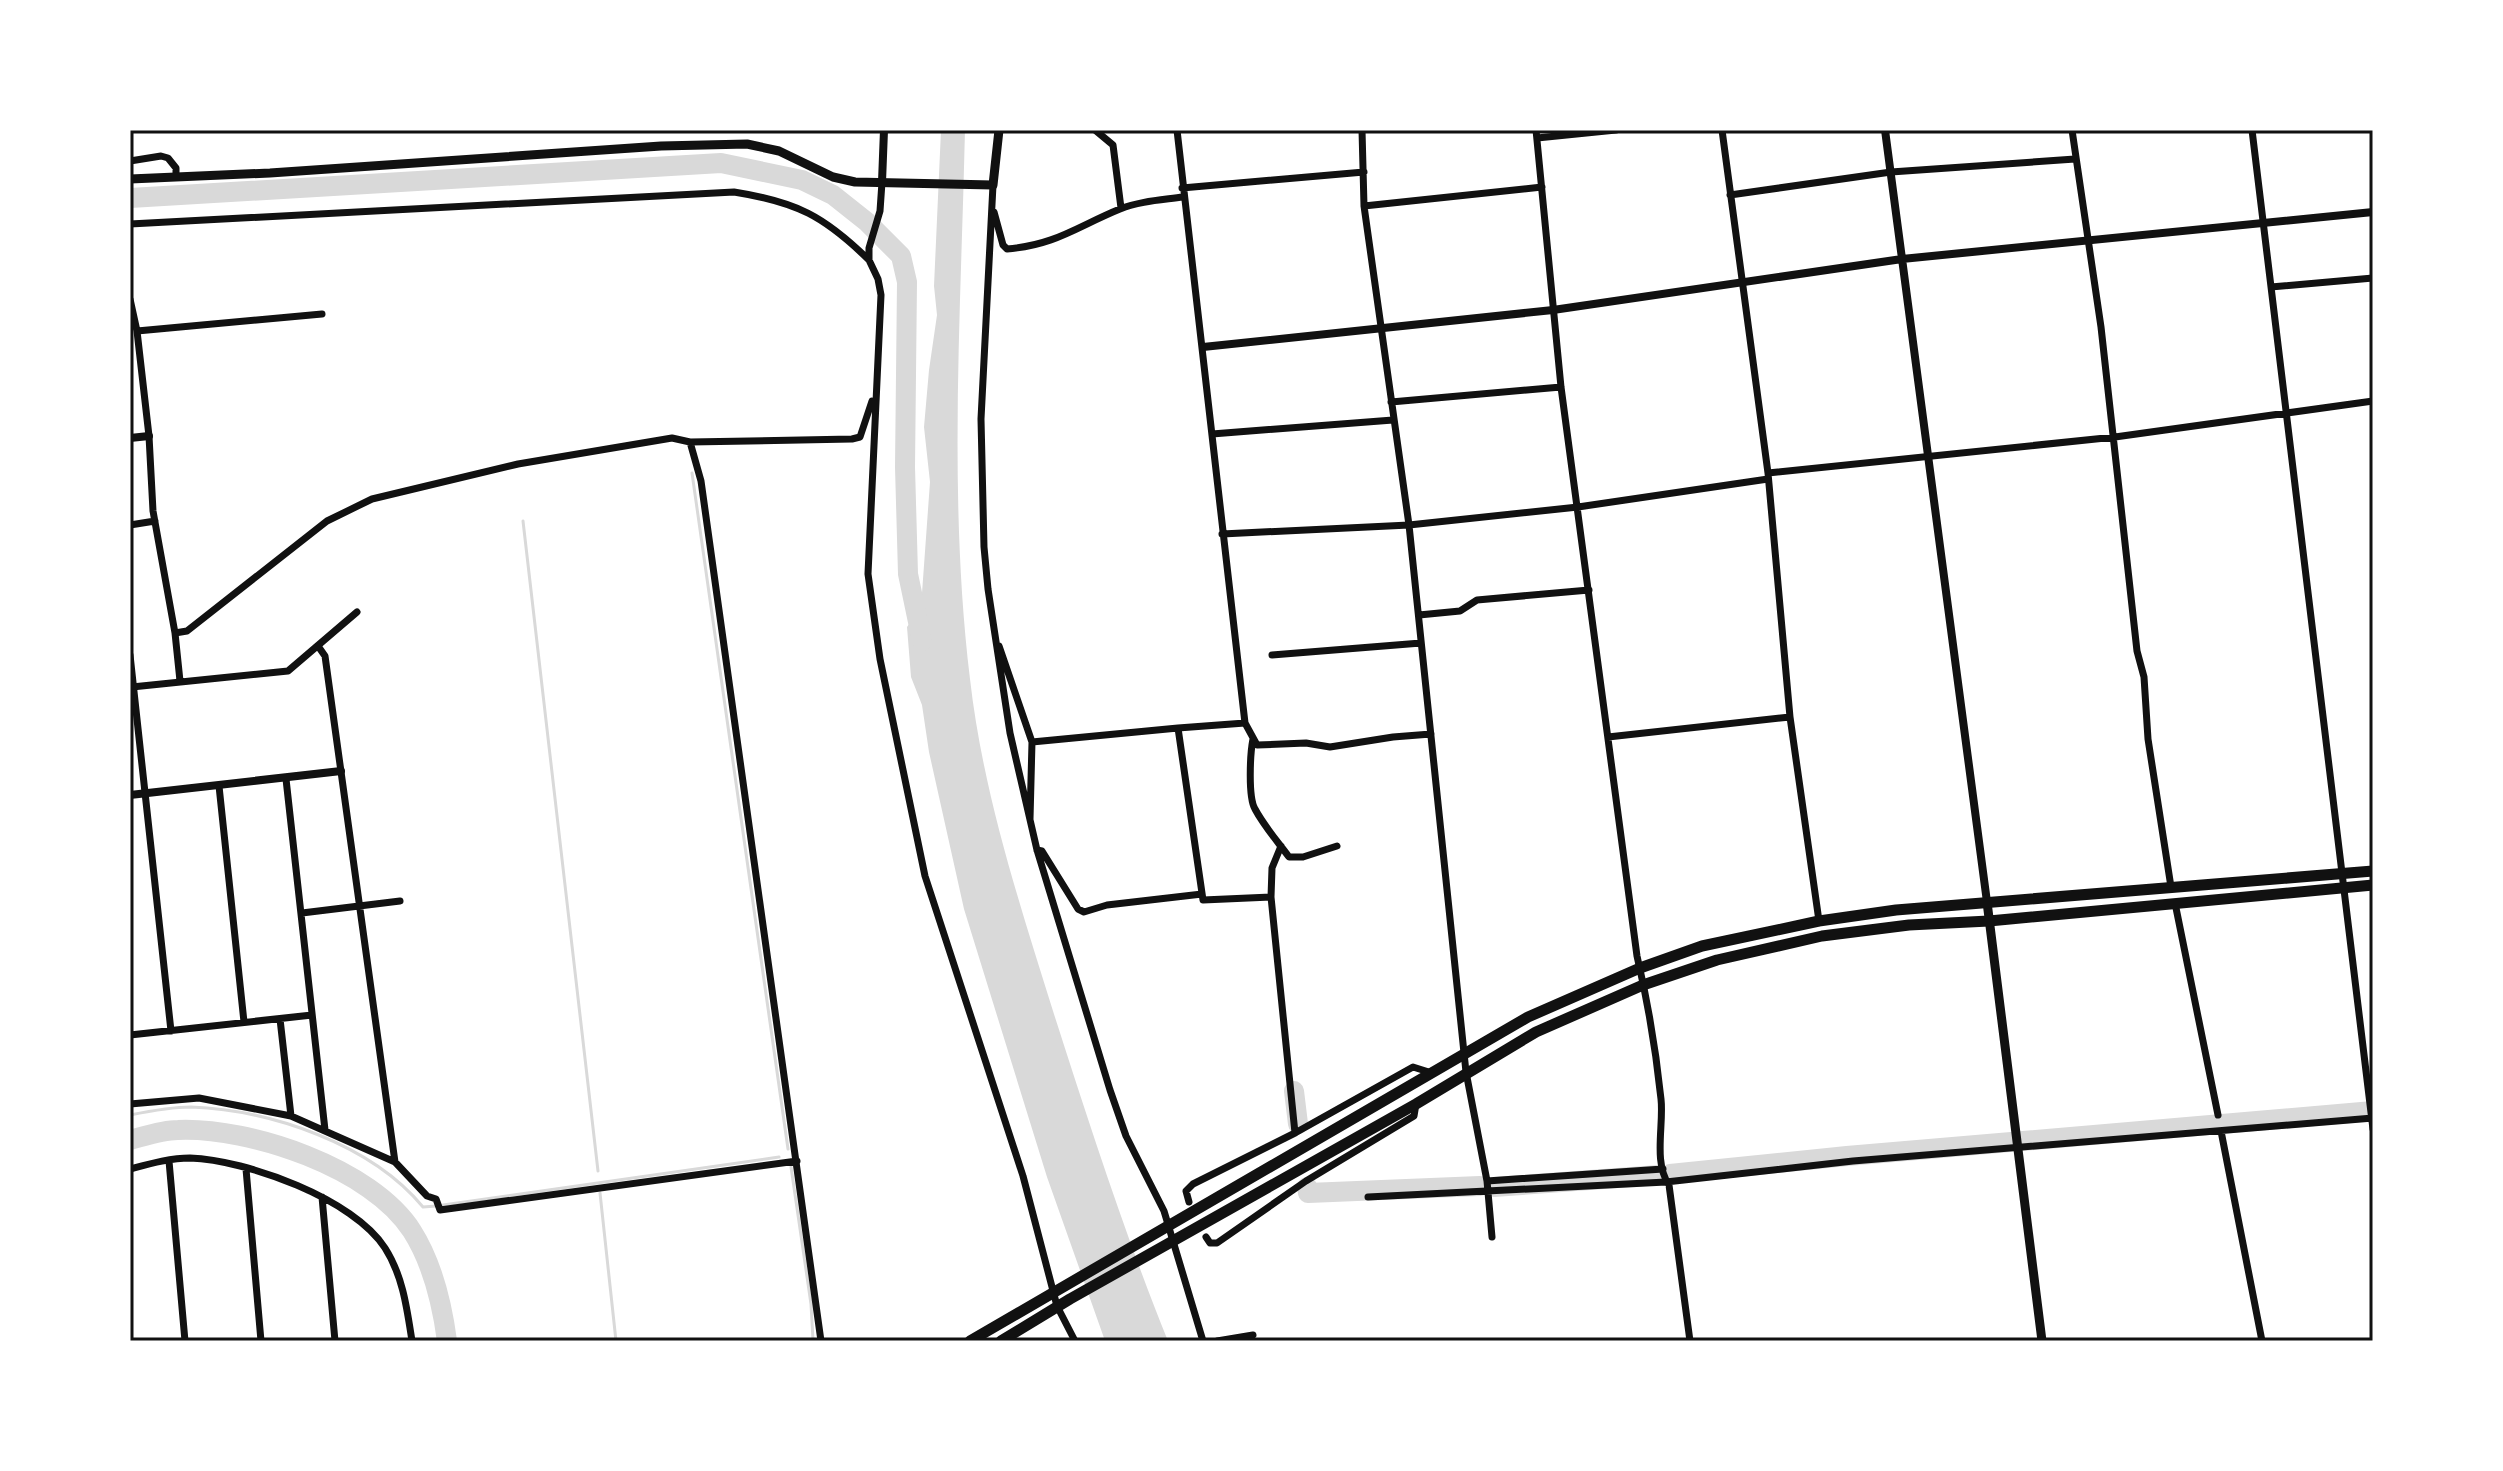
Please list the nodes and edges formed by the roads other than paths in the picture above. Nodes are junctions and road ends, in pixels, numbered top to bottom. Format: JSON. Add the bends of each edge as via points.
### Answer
{"nodes":[{"id":1,"x":884,"y":130,"type":"edge"},
{"id":2,"x":998,"y":130,"type":"edge"},
{"id":3,"x":1095,"y":130,"type":"edge"},
{"id":4,"x":1177,"y":130,"type":"edge"},
{"id":5,"x":1362,"y":130,"type":"edge"},
{"id":6,"x":1616,"y":130,"type":"edge"},
{"id":7,"x":1722,"y":130,"type":"edge"},
{"id":8,"x":1885,"y":130,"type":"edge"},
{"id":9,"x":2072,"y":130,"type":"edge"},
{"id":10,"x":2252,"y":130,"type":"edge"},
{"id":11,"x":1536,"y":134,"type":"edge"},
{"id":12,"x":2075,"y":159,"type":"junction"},
{"id":13,"x":130,"y":161,"type":"edge"},
{"id":14,"x":1364,"y":172,"type":"junction"},
{"id":15,"x":1891,"y":172,"type":"junction"},
{"id":16,"x":176,"y":176,"type":"junction"},
{"id":17,"x":130,"y":179,"type":"edge"},
{"id":18,"x":887,"y":182,"type":"junction"},
{"id":19,"x":990,"y":185,"type":"junction"},
{"id":20,"x":1542,"y":187,"type":"junction"},
{"id":21,"x":1183,"y":192,"type":"junction"},
{"id":22,"x":1730,"y":195,"type":"junction"},
{"id":23,"x":992,"y":203,"type":"junction"},
{"id":24,"x":1364,"y":206,"type":"junction"},
{"id":25,"x":1121,"y":208,"type":"junction"},
{"id":26,"x":2373,"y":212,"type":"edge"},
{"id":27,"x":2263,"y":222,"type":"junction"},
{"id":28,"x":130,"y":224,"type":"edge"},
{"id":29,"x":2087,"y":241,"type":"junction"},
{"id":30,"x":1902,"y":259,"type":"junction"},
{"id":31,"x":869,"y":260,"type":"junction"},
{"id":32,"x":2373,"y":278,"type":"edge"},
{"id":33,"x":1742,"y":282,"type":"junction"},
{"id":34,"x":2271,"y":287,"type":"junction"},
{"id":35,"x":130,"y":299,"type":"edge"},
{"id":36,"x":1553,"y":310,"type":"junction"},
{"id":37,"x":322,"y":314,"type":"dead end"},
{"id":38,"x":134,"y":327,"type":"edge"},
{"id":39,"x":1382,"y":329,"type":"junction"},
{"id":40,"x":1203,"y":347,"type":"junction"},
{"id":41,"x":1561,"y":387,"type":"junction"},
{"id":42,"x":875,"y":396,"type":"junction"},
{"id":43,"x":2373,"y":401,"type":"edge"},
{"id":44,"x":1391,"y":402,"type":"junction"},
{"id":45,"x":2286,"y":413,"type":"junction"},
{"id":46,"x":1393,"y":420,"type":"junction"},
{"id":47,"x":1212,"y":434,"type":"junction"},
{"id":48,"x":149,"y":436,"type":"junction"},
{"id":49,"x":2115,"y":437,"type":"junction"},
{"id":50,"x":130,"y":438,"type":"edge"},
{"id":51,"x":690,"y":442,"type":"junction"},
{"id":52,"x":1927,"y":457,"type":"junction"},
{"id":53,"x":1768,"y":476,"type":"junction"},
{"id":54,"x":1578,"y":507,"type":"junction"},
{"id":55,"x":155,"y":521,"type":"junction"},
{"id":56,"x":130,"y":525,"type":"edge"},
{"id":57,"x":1409,"y":525,"type":"junction"},
{"id":58,"x":1222,"y":534,"type":"junction"},
{"id":59,"x":1589,"y":590,"type":"junction"},
{"id":60,"x":357,"y":612,"type":"dead end"},
{"id":61,"x":1419,"y":615,"type":"junction"},
{"id":62,"x":175,"y":633,"type":"junction"},
{"id":63,"x":1421,"y":643,"type":"junction"},
{"id":64,"x":996,"y":644,"type":"junction"},
{"id":65,"x":318,"y":646,"type":"junction"},
{"id":66,"x":130,"y":655,"type":"edge"},
{"id":67,"x":1272,"y":655,"type":"dead end"},
{"id":68,"x":180,"y":681,"type":"junction"},
{"id":69,"x":132,"y":687,"type":"edge"},
{"id":70,"x":1790,"y":717,"type":"junction"},
{"id":71,"x":1245,"y":723,"type":"junction"},
{"id":72,"x":1178,"y":728,"type":"junction"},
{"id":73,"x":1431,"y":734,"type":"junction"},
{"id":74,"x":1608,"y":737,"type":"junction"},
{"id":75,"x":1253,"y":739,"type":"junction"},
{"id":76,"x":1032,"y":742,"type":"junction"},
{"id":77,"x":341,"y":771,"type":"junction"},
{"id":78,"x":286,"y":779,"type":"junction"},
{"id":79,"x":219,"y":786,"type":"junction"},
{"id":80,"x":145,"y":793,"type":"junction"},
{"id":81,"x":130,"y":795,"type":"edge"},
{"id":82,"x":1029,"y":821,"type":"junction"},
{"id":83,"x":1281,"y":846,"type":"junction"},
{"id":84,"x":1337,"y":846,"type":"dead end"},
{"id":85,"x":1037,"y":850,"type":"junction"},
{"id":86,"x":2373,"y":871,"type":"edge"},
{"id":87,"x":2343,"y":873,"type":"junction"},
{"id":88,"x":2373,"y":885,"type":"edge"},
{"id":89,"x":2171,"y":887,"type":"junction"},
{"id":90,"x":2345,"y":887,"type":"junction"},
{"id":91,"x":1202,"y":894,"type":"junction"},
{"id":92,"x":1271,"y":897,"type":"junction"},
{"id":93,"x":400,"y":901,"type":"dead end"},
{"id":94,"x":1987,"y":902,"type":"junction"},
{"id":95,"x":2175,"y":903,"type":"junction"},
{"id":96,"x":360,"y":906,"type":"junction"},
{"id":97,"x":302,"y":913,"type":"junction"},
{"id":98,"x":1819,"y":921,"type":"junction"},
{"id":99,"x":1989,"y":921,"type":"junction"},
{"id":100,"x":1640,"y":968,"type":"junction"},
{"id":101,"x":1643,"y":985,"type":"junction"},
{"id":102,"x":312,"y":1015,"type":"junction"},
{"id":103,"x":280,"y":1019,"type":"junction"},
{"id":104,"x":244,"y":1022,"type":"junction"},
{"id":105,"x":171,"y":1031,"type":"junction"},
{"id":106,"x":130,"y":1035,"type":"edge"},
{"id":107,"x":1464,"y":1054,"type":"junction"},
{"id":108,"x":1466,"y":1072,"type":"junction"},
{"id":109,"x":1432,"y":1073,"type":"junction"},
{"id":110,"x":130,"y":1104,"type":"edge"},
{"id":111,"x":1416,"y":1104,"type":"junction"},
{"id":112,"x":2218,"y":1115,"type":"dead end"},
{"id":113,"x":291,"y":1116,"type":"junction"},
{"id":114,"x":2372,"y":1118,"type":"edge"},
{"id":115,"x":2373,"y":1129,"type":"edge"},
{"id":116,"x":325,"y":1130,"type":"junction"},
{"id":117,"x":2221,"y":1131,"type":"junction"},
{"id":118,"x":1295,"y":1133,"type":"junction"},
{"id":119,"x":2017,"y":1146,"type":"junction"},
{"id":120,"x":169,"y":1161,"type":"junction"},
{"id":121,"x":797,"y":1161,"type":"junction"},
{"id":122,"x":395,"y":1162,"type":"junction"},
{"id":123,"x":130,"y":1169,"type":"edge"},
{"id":124,"x":246,"y":1169,"type":"junction"},
{"id":125,"x":1663,"y":1169,"type":"junction"},
{"id":126,"x":1487,"y":1181,"type":"junction"},
{"id":127,"x":1666,"y":1182,"type":"junction"},
{"id":128,"x":1487,"y":1192,"type":"junction"},
{"id":129,"x":322,"y":1197,"type":"junction"},
{"id":130,"x":1368,"y":1197,"type":"dead end"},
{"id":131,"x":1189,"y":1202,"type":"dead end"},
{"id":132,"x":1164,"y":1229,"type":"junction"},
{"id":133,"x":1206,"y":1237,"type":"dead end"},
{"id":134,"x":1492,"y":1237,"type":"dead end"},
{"id":135,"x":1169,"y":1243,"type":"junction"},
{"id":136,"x":1055,"y":1292,"type":"junction"},
{"id":137,"x":1057,"y":1306,"type":"junction"},
{"id":138,"x":1253,"y":1335,"type":"dead end"},
{"id":139,"x":185,"y":1341,"type":"edge"},
{"id":140,"x":261,"y":1341,"type":"edge"},
{"id":141,"x":335,"y":1341,"type":"edge"},
{"id":142,"x":412,"y":1341,"type":"edge"},
{"id":143,"x":821,"y":1341,"type":"edge"},
{"id":144,"x":970,"y":1341,"type":"edge"},
{"id":145,"x":1001,"y":1341,"type":"edge"},
{"id":146,"x":1075,"y":1341,"type":"edge"},
{"id":147,"x":1203,"y":1341,"type":"edge"},
{"id":148,"x":1217,"y":1341,"type":"edge"},
{"id":149,"x":1690,"y":1341,"type":"edge"},
{"id":150,"x":2042,"y":1341,"type":"edge"},
{"id":151,"x":2262,"y":1341,"type":"edge"}],
"edges":[{"from":1,"to":18,"type":"street"},
{"from":2,"to":19,"type":"main road"},
{"from":3,"to":25,"type":"street","via":[[1113,145]]},
{"from":4,"to":21,"type":"street"},
{"from":5,"to":14,"type":"street"},
{"from":6,"to":11,"type":"street"},
{"from":7,"to":22,"type":"street"},
{"from":8,"to":15,"type":"street"},
{"from":9,"to":12,"type":"street"},
{"from":10,"to":27,"type":"street"},
{"from":11,"to":20,"type":"street"},
{"from":12,"to":15,"type":"street"},
{"from":12,"to":29,"type":"street"},
{"from":13,"to":16,"type":"street","via":[[168,158]]},
{"from":14,"to":21,"type":"street"},
{"from":14,"to":24,"type":"street"},
{"from":15,"to":22,"type":"street"},
{"from":15,"to":30,"type":"street"},
{"from":16,"to":17,"type":"main road"},
{"from":16,"to":18,"type":"main road","via":[[747,144],[779,151],[833,177]]},
{"from":18,"to":19,"type":"main road"},
{"from":18,"to":31,"type":"street"},
{"from":19,"to":23,"type":"street"},
{"from":20,"to":24,"type":"street"},
{"from":20,"to":36,"type":"street"},
{"from":21,"to":25,"type":"street"},
{"from":21,"to":40,"type":"street"},
{"from":22,"to":33,"type":"street"},
{"from":23,"to":25,"type":"street","via":[[1007,249],[1032,247],[1074,232]]},
{"from":23,"to":64,"type":"street","via":[[981,419],[984,547]]},
{"from":24,"to":39,"type":"street"},
{"from":26,"to":27,"type":"street"},
{"from":27,"to":29,"type":"street"},
{"from":27,"to":34,"type":"street"},
{"from":28,"to":31,"type":"street","via":[[734,192],[769,197],[810,212]]},
{"from":29,"to":30,"type":"street"},
{"from":29,"to":49,"type":"street"},
{"from":30,"to":33,"type":"street"},
{"from":30,"to":52,"type":"street"},
{"from":31,"to":42,"type":"street","via":[[881,295]]},
{"from":32,"to":34,"type":"street"},
{"from":33,"to":36,"type":"street"},
{"from":33,"to":53,"type":"street"},
{"from":34,"to":45,"type":"street"},
{"from":35,"to":38,"type":"street"},
{"from":36,"to":39,"type":"street"},
{"from":36,"to":41,"type":"street"},
{"from":37,"to":38,"type":"street"},
{"from":38,"to":48,"type":"street"},
{"from":39,"to":40,"type":"street"},
{"from":39,"to":44,"type":"street"},
{"from":40,"to":47,"type":"street"},
{"from":41,"to":44,"type":"street"},
{"from":41,"to":54,"type":"street"},
{"from":42,"to":51,"type":"street","via":[[860,437],[852,439]]},
{"from":42,"to":136,"type":"street","via":[[868,574],[880,659],[925,876],[1023,1176]]},
{"from":43,"to":45,"type":"street"},
{"from":44,"to":46,"type":"street"},
{"from":45,"to":49,"type":"street"},
{"from":45,"to":87,"type":"street"},
{"from":46,"to":47,"type":"street"},
{"from":46,"to":57,"type":"street"},
{"from":47,"to":58,"type":"street"},
{"from":48,"to":50,"type":"street"},
{"from":48,"to":55,"type":"street"},
{"from":49,"to":52,"type":"street"},
{"from":49,"to":89,"type":"street","via":[[2137,651]]},
{"from":51,"to":62,"type":"street","via":[[672,438],[533,461],[372,499],[327,521],[187,631]]},
{"from":51,"to":121,"type":"street","via":[[701,481]]},
{"from":52,"to":53,"type":"street"},
{"from":52,"to":94,"type":"street"},
{"from":53,"to":54,"type":"street"},
{"from":53,"to":70,"type":"street"},
{"from":54,"to":57,"type":"street"},
{"from":54,"to":59,"type":"street"},
{"from":55,"to":56,"type":"street"},
{"from":55,"to":62,"type":"street"},
{"from":57,"to":58,"type":"street"},
{"from":57,"to":61,"type":"street"},
{"from":58,"to":71,"type":"street"},
{"from":59,"to":61,"type":"street","via":[[1477,600],[1460,611]]},
{"from":59,"to":74,"type":"street"},
{"from":60,"to":65,"type":"street"},
{"from":61,"to":63,"type":"street"},
{"from":62,"to":68,"type":"street"},
{"from":63,"to":67,"type":"street"},
{"from":63,"to":73,"type":"street"},
{"from":64,"to":76,"type":"street"},
{"from":64,"to":82,"type":"street"},
{"from":65,"to":68,"type":"street","via":[[288,671]]},
{"from":65,"to":77,"type":"street","via":[[325,656]]},
{"from":66,"to":69,"type":"street"},
{"from":68,"to":69,"type":"street"},
{"from":69,"to":80,"type":"street"},
{"from":70,"to":74,"type":"street"},
{"from":70,"to":98,"type":"street"},
{"from":71,"to":72,"type":"street"},
{"from":71,"to":75,"type":"street"},
{"from":72,"to":76,"type":"street"},
{"from":72,"to":91,"type":"street"},
{"from":73,"to":75,"type":"street","via":[[1330,747],[1257,745]]},
{"from":73,"to":107,"type":"street"},
{"from":74,"to":100,"type":"street"},
{"from":75,"to":83,"type":"street","via":[[1253,807]]},
{"from":76,"to":82,"type":"street"},
{"from":77,"to":78,"type":"street"},
{"from":77,"to":96,"type":"street"},
{"from":78,"to":79,"type":"street"},
{"from":78,"to":97,"type":"street"},
{"from":79,"to":80,"type":"street"},
{"from":79,"to":104,"type":"street"},
{"from":80,"to":81,"type":"street"},
{"from":80,"to":105,"type":"street"},
{"from":82,"to":85,"type":"street"},
{"from":83,"to":84,"type":"street","via":[[1289,857]]},
{"from":83,"to":92,"type":"street","via":[[1272,868]]},
{"from":85,"to":91,"type":"street","via":[[1084,912]]},
{"from":85,"to":132,"type":"street","via":[[1110,1090]]},
{"from":86,"to":87,"type":"highway"},
{"from":87,"to":89,"type":"highway"},
{"from":87,"to":90,"type":"street"},
{"from":88,"to":90,"type":"highway"},
{"from":89,"to":94,"type":"highway"},
{"from":90,"to":95,"type":"highway"},
{"from":90,"to":114,"type":"street"},
{"from":91,"to":92,"type":"street","via":[[1203,900]]},
{"from":92,"to":118,"type":"street"},
{"from":93,"to":96,"type":"street"},
{"from":94,"to":98,"type":"highway"},
{"from":94,"to":99,"type":"main road"},
{"from":95,"to":99,"type":"highway"},
{"from":95,"to":112,"type":"street"},
{"from":96,"to":97,"type":"street"},
{"from":96,"to":122,"type":"street"},
{"from":97,"to":102,"type":"street"},
{"from":98,"to":100,"type":"highway","via":[[1702,946]]},
{"from":99,"to":101,"type":"highway","via":[[1822,936],[1717,960]]},
{"from":99,"to":119,"type":"main road"},
{"from":100,"to":101,"type":"street"},
{"from":100,"to":107,"type":"highway","via":[[1528,1017]]},
{"from":101,"to":108,"type":"highway","via":[[1536,1032]]},
{"from":101,"to":125,"type":"street","via":[[1661,1103]]},
{"from":102,"to":103,"type":"street"},
{"from":102,"to":116,"type":"street"},
{"from":103,"to":104,"type":"street"},
{"from":103,"to":113,"type":"street"},
{"from":104,"to":105,"type":"street"},
{"from":105,"to":106,"type":"street"},
{"from":107,"to":108,"type":"street"},
{"from":107,"to":109,"type":"highway"},
{"from":108,"to":111,"type":"highway"},
{"from":108,"to":126,"type":"street"},
{"from":109,"to":118,"type":"street","via":[[1413,1067]]},
{"from":109,"to":132,"type":"highway"},
{"from":110,"to":113,"type":"street","via":[[199,1098]]},
{"from":111,"to":133,"type":"street","via":[[1414,1116],[1217,1243]]},
{"from":111,"to":135,"type":"highway"},
{"from":113,"to":116,"type":"street"},
{"from":114,"to":115,"type":"street"},
{"from":114,"to":117,"type":"street"},
{"from":116,"to":122,"type":"street"},
{"from":117,"to":119,"type":"street"},
{"from":117,"to":151,"type":"street"},
{"from":118,"to":131,"type":"street","via":[[1193,1184],[1186,1191]]},
{"from":119,"to":127,"type":"street"},
{"from":119,"to":150,"type":"main road"},
{"from":120,"to":123,"type":"street"},
{"from":120,"to":124,"type":"street","via":[[210,1160]]},
{"from":120,"to":139,"type":"street"},
{"from":121,"to":122,"type":"street","via":[[440,1210],[436,1199]]},
{"from":121,"to":143,"type":"street"},
{"from":124,"to":129,"type":"street"},
{"from":124,"to":140,"type":"street"},
{"from":125,"to":126,"type":"street"},
{"from":125,"to":127,"type":"street"},
{"from":126,"to":128,"type":"street"},
{"from":127,"to":128,"type":"street"},
{"from":127,"to":149,"type":"street"},
{"from":128,"to":130,"type":"street"},
{"from":128,"to":134,"type":"street"},
{"from":129,"to":141,"type":"street"},
{"from":129,"to":142,"type":"street","via":[[367,1225],[383,1245],[396,1267]]},
{"from":132,"to":135,"type":"street"},
{"from":132,"to":136,"type":"highway"},
{"from":135,"to":137,"type":"highway"},
{"from":135,"to":147,"type":"street"},
{"from":136,"to":137,"type":"street"},
{"from":136,"to":144,"type":"highway"},
{"from":137,"to":145,"type":"highway"},
{"from":137,"to":146,"type":"street"},
{"from":138,"to":148,"type":"street"}]}
